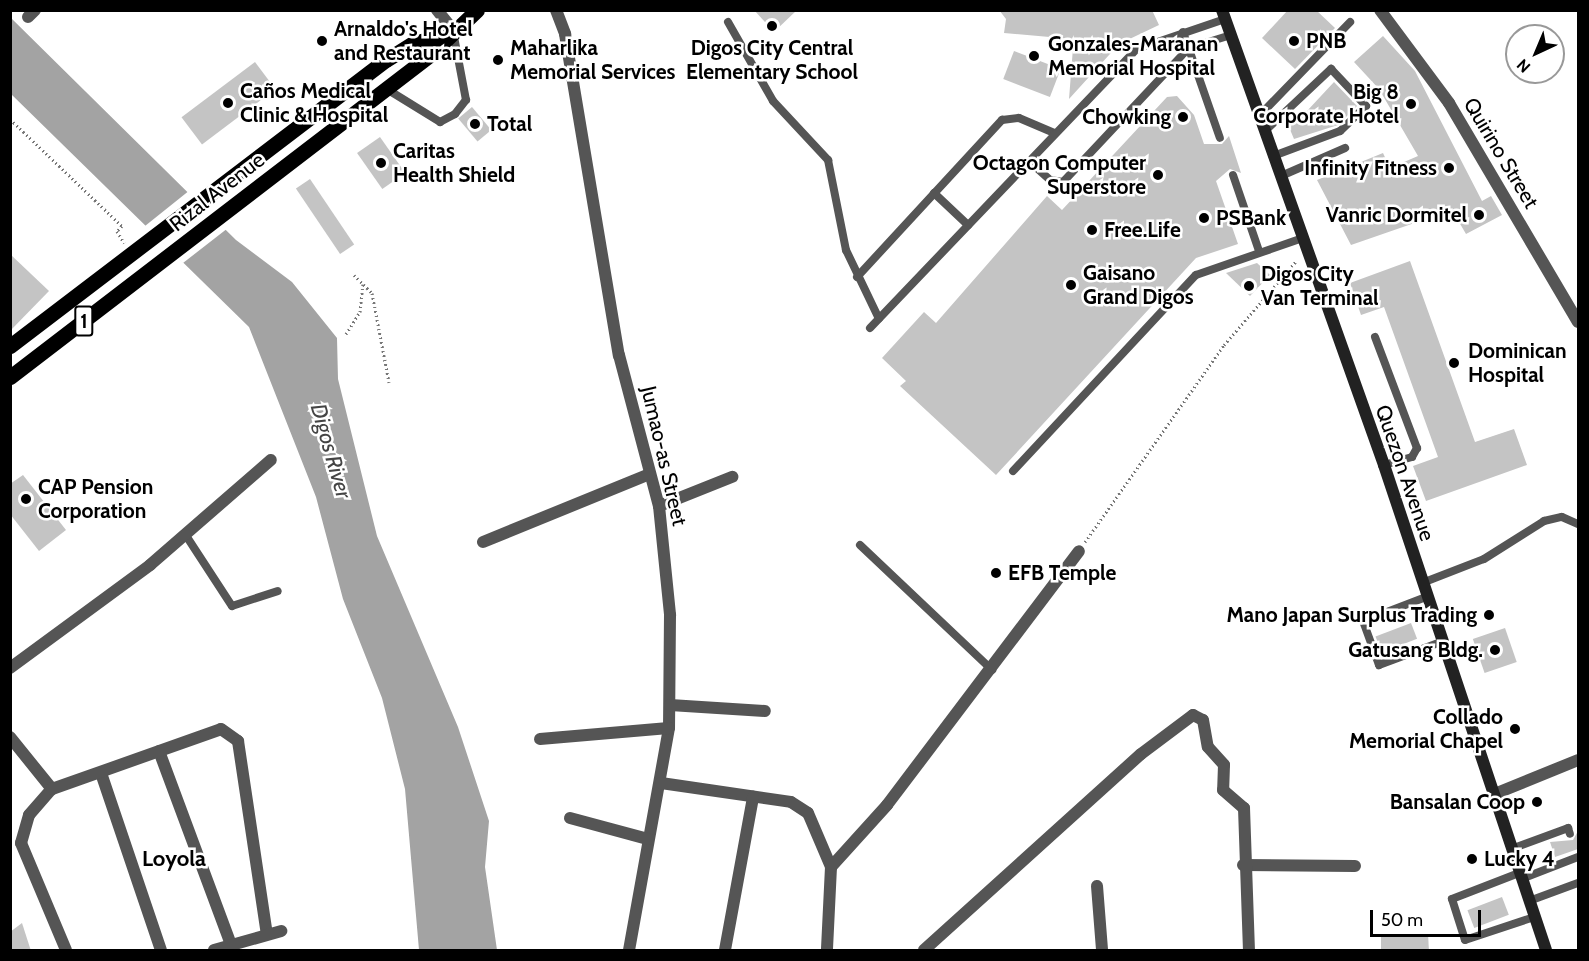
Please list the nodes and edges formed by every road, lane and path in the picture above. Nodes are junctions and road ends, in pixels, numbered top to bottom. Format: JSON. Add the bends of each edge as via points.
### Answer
{"nodes":[{"id":1,"x":437,"y":10,"type":"edge"},
{"id":2,"x":477,"y":10,"type":"edge"},
{"id":3,"x":556,"y":10,"type":"edge"},
{"id":4,"x":1380,"y":10,"type":"edge"},
{"id":5,"x":1223,"y":15,"type":"edge"},
{"id":6,"x":1350,"y":21,"type":"dead end"},
{"id":7,"x":728,"y":22,"type":"dead end"},
{"id":8,"x":1184,"y":32,"type":"junction"},
{"id":9,"x":449,"y":33,"type":"junction"},
{"id":10,"x":1231,"y":35,"type":"junction"},
{"id":11,"x":1189,"y":48,"type":"junction"},
{"id":12,"x":385,"y":88,"type":"junction"},
{"id":13,"x":1259,"y":116,"type":"junction"},
{"id":14,"x":10,"y":119,"type":"edge"},
{"id":15,"x":1265,"y":131,"type":"junction"},
{"id":16,"x":1055,"y":134,"type":"junction"},
{"id":17,"x":1220,"y":138,"type":"dead end"},
{"id":18,"x":1345,"y":148,"type":"dead end"},
{"id":19,"x":1273,"y":156,"type":"junction"},
{"id":20,"x":1029,"y":161,"type":"junction"},
{"id":21,"x":1233,"y":176,"type":"dead end"},
{"id":22,"x":1281,"y":176,"type":"junction"},
{"id":23,"x":934,"y":193,"type":"junction"},
{"id":24,"x":178,"y":219,"type":"junction"},
{"id":25,"x":968,"y":225,"type":"junction"},
{"id":26,"x":192,"y":238,"type":"junction"},
{"id":27,"x":1303,"y":238,"type":"junction"},
{"id":28,"x":135,"y":246,"type":"junction"},
{"id":29,"x":1307,"y":250,"type":"junction"},
{"id":30,"x":1259,"y":251,"type":"junction"},
{"id":31,"x":354,"y":274,"type":"dead end"},
{"id":32,"x":857,"y":277,"type":"junction"},
{"id":33,"x":363,"y":282,"type":"junction"},
{"id":34,"x":879,"y":319,"type":"junction"},
{"id":35,"x":1578,"y":322,"type":"edge"},
{"id":36,"x":870,"y":328,"type":"dead end"},
{"id":37,"x":346,"y":334,"type":"dead end"},
{"id":38,"x":1375,"y":337,"type":"dead end"},
{"id":39,"x":10,"y":346,"type":"edge"},
{"id":40,"x":10,"y":377,"type":"edge"},
{"id":41,"x":389,"y":382,"type":"dead end"},
{"id":42,"x":271,"y":460,"type":"dead end"},
{"id":43,"x":1383,"y":465,"type":"junction"},
{"id":44,"x":1013,"y":471,"type":"dead end"},
{"id":45,"x":650,"y":474,"type":"junction"},
{"id":46,"x":732,"y":477,"type":"dead end"},
{"id":47,"x":659,"y":506,"type":"junction"},
{"id":48,"x":1578,"y":524,"type":"edge"},
{"id":49,"x":185,"y":534,"type":"junction"},
{"id":50,"x":483,"y":542,"type":"dead end"},
{"id":51,"x":860,"y":545,"type":"dead end"},
{"id":52,"x":1078,"y":550,"type":"joint"},
{"id":53,"x":1422,"y":583,"type":"junction"},
{"id":54,"x":278,"y":591,"type":"dead end"},
{"id":55,"x":1426,"y":597,"type":"junction"},
{"id":56,"x":1441,"y":642,"type":"junction"},
{"id":57,"x":10,"y":668,"type":"edge"},
{"id":58,"x":992,"y":670,"type":"junction"},
{"id":59,"x":670,"y":705,"type":"junction"},
{"id":60,"x":765,"y":711,"type":"dead end"},
{"id":61,"x":669,"y":728,"type":"junction"},
{"id":62,"x":10,"y":736,"type":"edge"},
{"id":63,"x":540,"y":739,"type":"dead end"},
{"id":64,"x":159,"y":751,"type":"junction"},
{"id":65,"x":1578,"y":760,"type":"edge"},
{"id":66,"x":100,"y":774,"type":"junction"},
{"id":67,"x":662,"y":783,"type":"junction"},
{"id":68,"x":52,"y":789,"type":"junction"},
{"id":69,"x":1492,"y":795,"type":"junction"},
{"id":70,"x":753,"y":797,"type":"junction"},
{"id":71,"x":570,"y":818,"type":"dead end"},
{"id":72,"x":1570,"y":834,"type":"dead end"},
{"id":73,"x":648,"y":839,"type":"junction"},
{"id":74,"x":1510,"y":849,"type":"junction"},
{"id":75,"x":1578,"y":855,"type":"edge"},
{"id":76,"x":1243,"y":865,"type":"junction"},
{"id":77,"x":1355,"y":866,"type":"dead end"},
{"id":78,"x":831,"y":867,"type":"junction"},
{"id":79,"x":1520,"y":876,"type":"junction"},
{"id":80,"x":1578,"y":882,"type":"edge"},
{"id":81,"x":1097,"y":886,"type":"dead end"},
{"id":82,"x":1529,"y":901,"type":"junction"},
{"id":83,"x":1534,"y":917,"type":"junction"},
{"id":84,"x":281,"y":931,"type":"dead end"},
{"id":85,"x":267,"y":934,"type":"junction"},
{"id":86,"x":231,"y":945,"type":"junction"},
{"id":87,"x":66,"y":951,"type":"edge"},
{"id":88,"x":161,"y":951,"type":"edge"},
{"id":89,"x":214,"y":951,"type":"edge"},
{"id":90,"x":629,"y":951,"type":"edge"},
{"id":91,"x":725,"y":951,"type":"edge"},
{"id":92,"x":827,"y":951,"type":"edge"},
{"id":93,"x":924,"y":951,"type":"edge"},
{"id":94,"x":1102,"y":951,"type":"edge"},
{"id":95,"x":1249,"y":951,"type":"edge"},
{"id":96,"x":1546,"y":951,"type":"edge"}],
"edges":[{"from":1,"to":9,"type":"street"},
{"from":2,"to":9,"type":"main road","name":"Rizal Avenue","number":"1"},
{"from":3,"to":45,"type":"street","name":"Jumao-as Street","via":[[566,34],[618,345]]},
{"from":4,"to":35,"type":"street","name":"Quirino Street","via":[[1449,103]]},
{"from":5,"to":8,"type":"lane"},
{"from":5,"to":10,"type":"main road","name":"Quezon Avenue"},
{"from":6,"to":13,"type":"lane"},
{"from":7,"to":32,"type":"lane","via":[[773,100],[828,160]]},
{"from":8,"to":11,"type":"lane"},
{"from":8,"to":16,"type":"lane","via":[[1137,49]]},
{"from":9,"to":12,"type":"main road","name":"Rizal Avenue","number":"1"},
{"from":9,"to":12,"type":"lane","via":[[466,100],[455,114],[440,123]]},
{"from":9,"to":24,"type":"main road","name":"Rizal Avenue","number":"1","via":[[406,46]]},
{"from":10,"to":11,"type":"lane"},
{"from":10,"to":13,"type":"main road","name":"Quezon Avenue"},
{"from":11,"to":17,"type":"lane"},
{"from":11,"to":20,"type":"lane","via":[[1063,182],[1050,180]]},
{"from":12,"to":26,"type":"main road","name":"Rizal Avenue","number":"1"},
{"from":13,"to":15,"type":"main road","name":"Quezon Avenue"},
{"from":14,"to":28,"type":"path","via":[[122,225],[117,231]]},
{"from":15,"to":19,"type":"main road","name":"Quezon Avenue"},
{"from":15,"to":19,"type":"lane","via":[[1331,69],[1366,106],[1340,131]]},
{"from":16,"to":20,"type":"lane"},
{"from":16,"to":23,"type":"lane","via":[[1007,117]]},
{"from":18,"to":22,"type":"lane"},
{"from":19,"to":22,"type":"main road","name":"Quezon Avenue"},
{"from":20,"to":25,"type":"lane"},
{"from":21,"to":30,"type":"lane"},
{"from":22,"to":27,"type":"main road","name":"Quezon Avenue"},
{"from":23,"to":25,"type":"lane"},
{"from":23,"to":32,"type":"lane"},
{"from":24,"to":26,"type":"main road"},
{"from":24,"to":28,"type":"main road","name":"Rizal Avenue","number":"1"},
{"from":25,"to":34,"type":"lane"},
{"from":26,"to":40,"type":"main road","name":"Rizal Avenue","number":"1"},
{"from":27,"to":29,"type":"main road","name":"Quezon Avenue"},
{"from":27,"to":30,"type":"lane"},
{"from":28,"to":39,"type":"main road","name":"Rizal Avenue","number":"1"},
{"from":29,"to":43,"type":"main road","name":"Quezon Avenue"},
{"from":29,"to":52,"type":"path","via":[[1224,345]]},
{"from":30,"to":44,"type":"lane","via":[[1196,274]]},
{"from":31,"to":33,"type":"path"},
{"from":32,"to":34,"type":"lane"},
{"from":33,"to":37,"type":"path","via":[[360,312]]},
{"from":33,"to":41,"type":"path","via":[[372,293]]},
{"from":34,"to":36,"type":"lane"},
{"from":38,"to":43,"type":"lane","via":[[1417,448],[1412,458]]},
{"from":42,"to":49,"type":"street"},
{"from":43,"to":53,"type":"main road","name":"Quezon Avenue"},
{"from":45,"to":47,"type":"street","name":"Jumao-as Street"},
{"from":45,"to":50,"type":"street"},
{"from":46,"to":47,"type":"street"},
{"from":47,"to":59,"type":"street","name":"Jumao-as Street","via":[[670,615]]},
{"from":48,"to":53,"type":"lane","via":[[1562,517],[1545,520],[1484,559]]},
{"from":49,"to":54,"type":"lane","via":[[232,606]]},
{"from":49,"to":57,"type":"street"},
{"from":51,"to":58,"type":"lane"},
{"from":52,"to":58,"type":"street"},
{"from":53,"to":55,"type":"main road","name":"Quezon Avenue"},
{"from":55,"to":56,"type":"main road","name":"Quezon Avenue"},
{"from":55,"to":56,"type":"lane","via":[[1363,621],[1379,665]]},
{"from":56,"to":69,"type":"main road","name":"Quezon Avenue"},
{"from":58,"to":78,"type":"street","via":[[887,806]]},
{"from":59,"to":60,"type":"street"},
{"from":59,"to":61,"type":"street","name":"Jumao-as Street"},
{"from":61,"to":63,"type":"street"},
{"from":61,"to":67,"type":"street","name":"Jumao-as Street"},
{"from":62,"to":68,"type":"street"},
{"from":64,"to":66,"type":"street"},
{"from":64,"to":85,"type":"street","via":[[217,729],[237,737]]},
{"from":64,"to":86,"type":"street"},
{"from":65,"to":69,"type":"street"},
{"from":66,"to":68,"type":"street"},
{"from":66,"to":88,"type":"street"},
{"from":67,"to":70,"type":"street"},
{"from":67,"to":73,"type":"street","name":"Jumao-as Street"},
{"from":68,"to":87,"type":"street","via":[[24,822],[21,843]]},
{"from":69,"to":74,"type":"main road","name":"Quezon Avenue"},
{"from":70,"to":78,"type":"street","via":[[802,808]]},
{"from":70,"to":91,"type":"street"},
{"from":71,"to":73,"type":"street"},
{"from":72,"to":74,"type":"lane","via":[[1569,828]]},
{"from":73,"to":90,"type":"street","name":"Jumao-as Street"},
{"from":74,"to":79,"type":"main road","name":"Quezon Avenue"},
{"from":75,"to":79,"type":"lane"},
{"from":76,"to":77,"type":"street"},
{"from":76,"to":93,"type":"street","via":[[1244,808],[1220,783],[1224,765],[1208,747],[1203,720],[1189,716]]},
{"from":76,"to":95,"type":"street"},
{"from":78,"to":92,"type":"street"},
{"from":79,"to":82,"type":"main road","name":"Quezon Avenue"},
{"from":79,"to":83,"type":"lane","via":[[1452,899],[1465,940]]},
{"from":80,"to":82,"type":"lane"},
{"from":81,"to":94,"type":"street"},
{"from":82,"to":83,"type":"main road","name":"Quezon Avenue"},
{"from":83,"to":96,"type":"main road","name":"Quezon Avenue"},
{"from":84,"to":85,"type":"street"},
{"from":85,"to":86,"type":"street"},
{"from":86,"to":89,"type":"street"}]}
